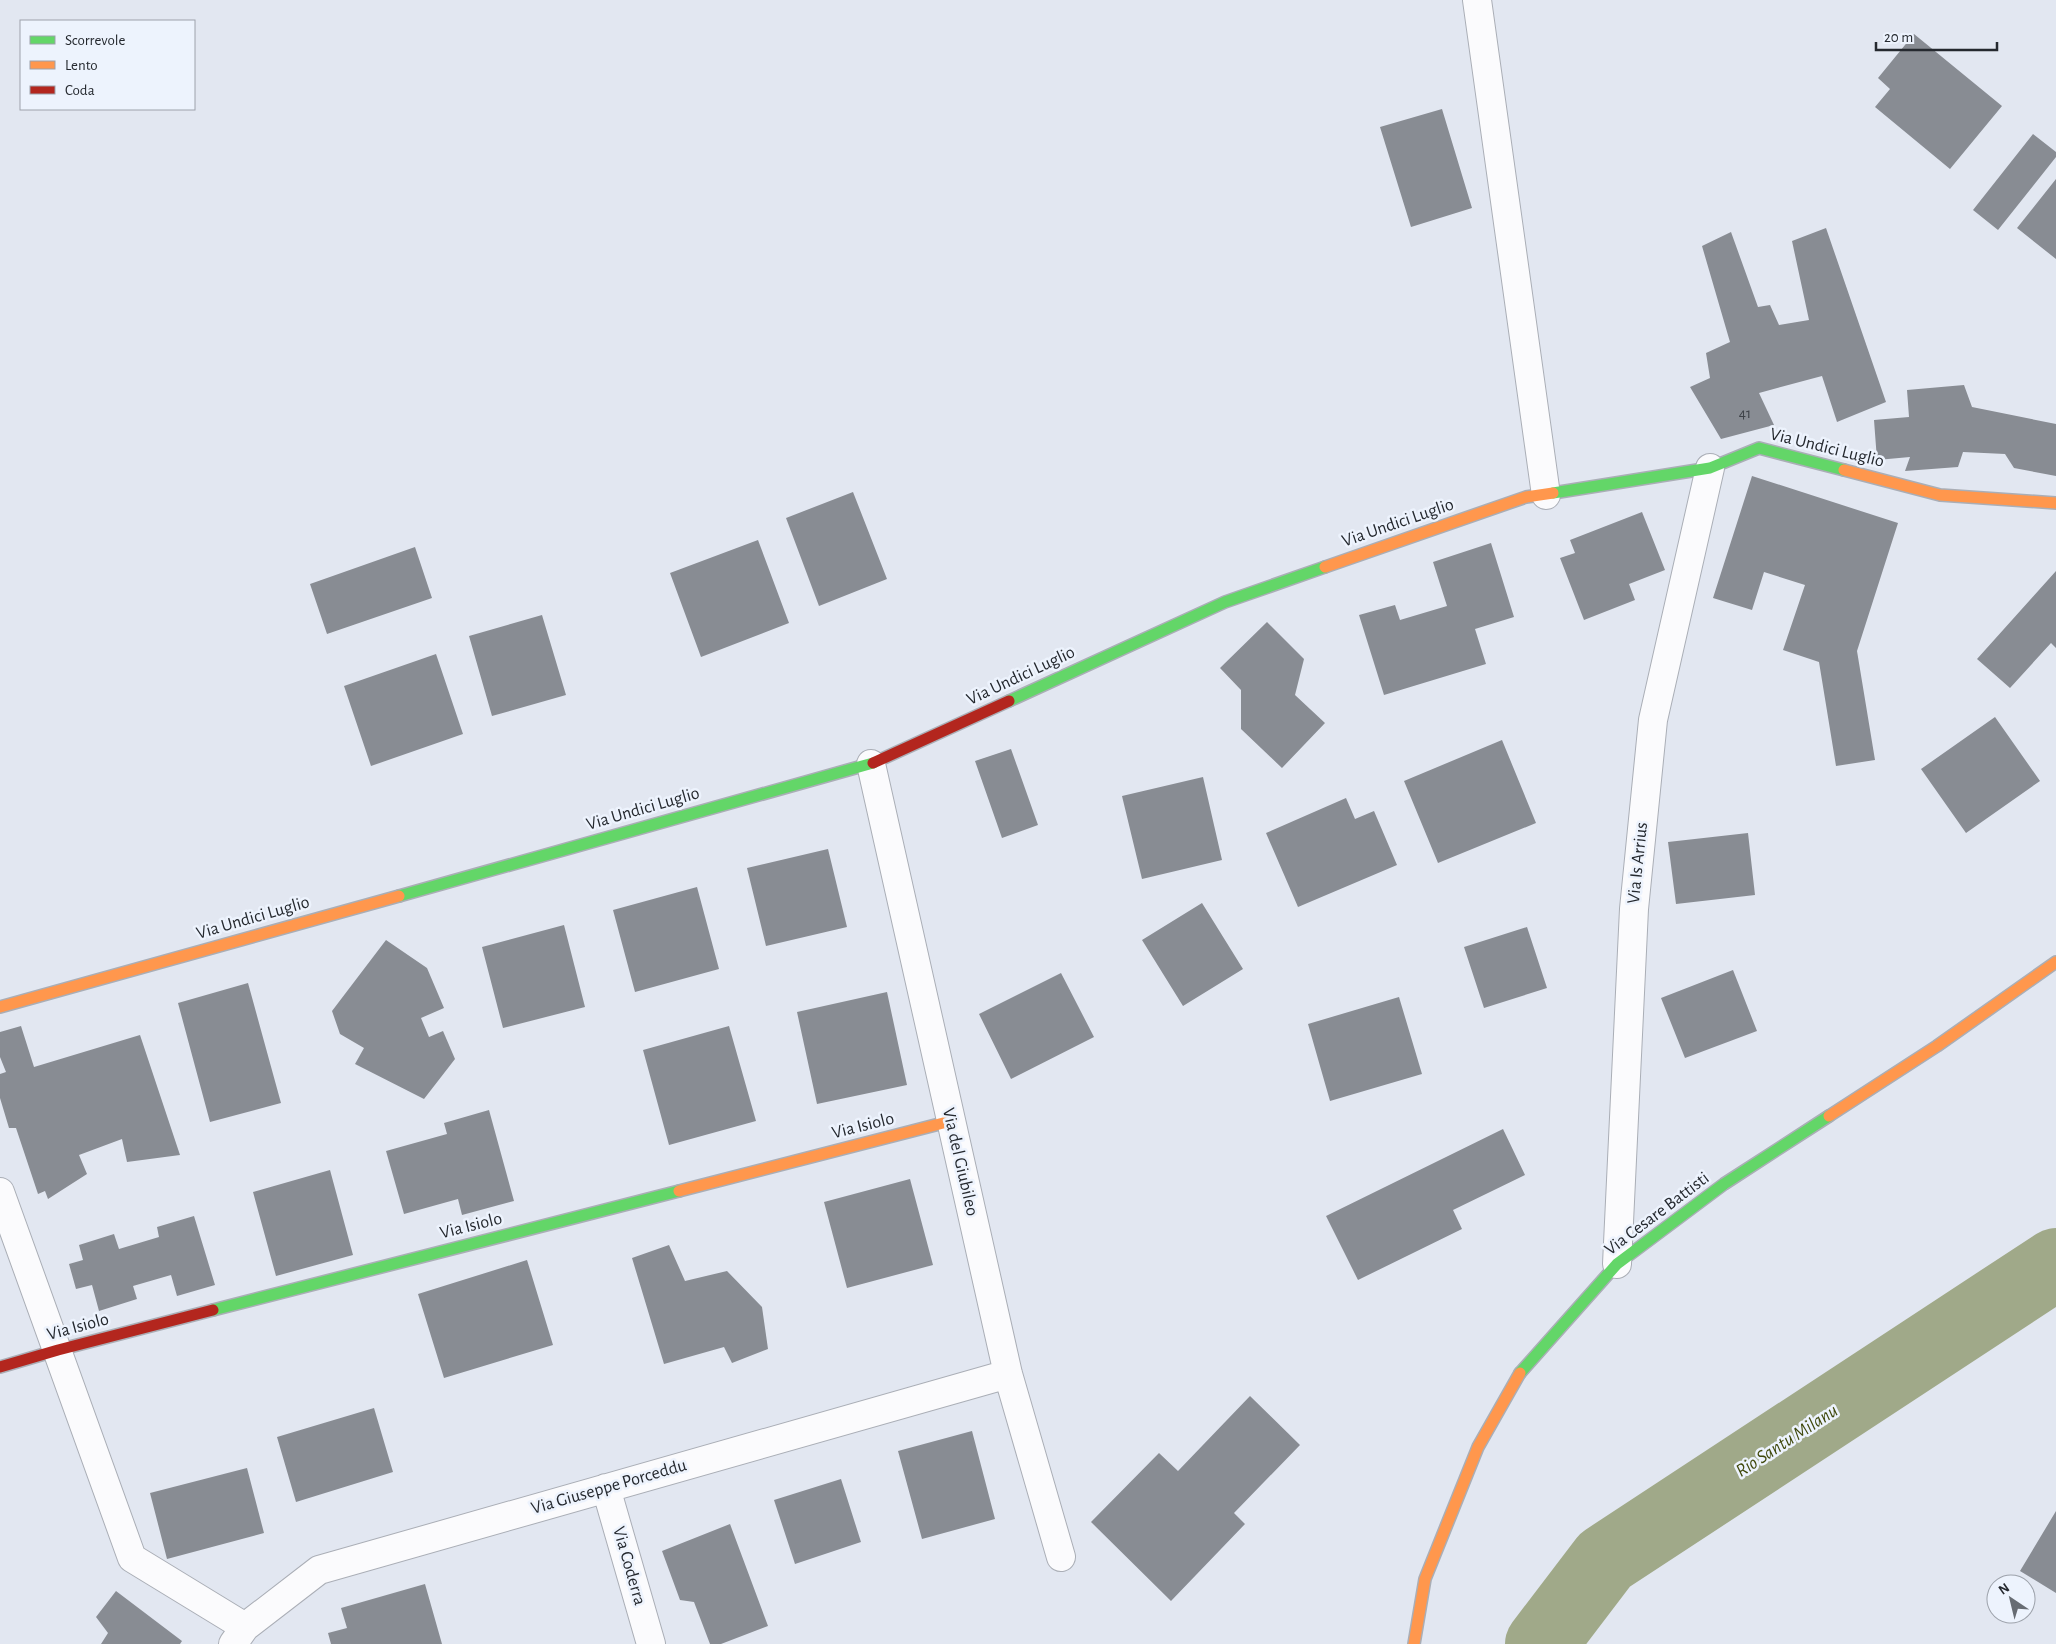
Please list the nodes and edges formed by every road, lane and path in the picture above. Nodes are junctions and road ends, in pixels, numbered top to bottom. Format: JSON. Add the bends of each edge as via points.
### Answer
{"nodes":[{"id":1,"x":1477,"y":0,"type":"edge"},
{"id":2,"x":1710,"y":468,"type":"junction"},
{"id":3,"x":1546,"y":494,"type":"junction"},
{"id":4,"x":2056,"y":503,"type":"edge"},
{"id":5,"x":871,"y":764,"type":"junction"},
{"id":6,"x":2056,"y":962,"type":"edge"},
{"id":7,"x":0,"y":1007,"type":"edge"},
{"id":8,"x":951,"y":1122,"type":"junction"},
{"id":9,"x":0,"y":1192,"type":"edge"},
{"id":10,"x":1617,"y":1264,"type":"junction"},
{"id":11,"x":58,"y":1350,"type":"junction"},
{"id":12,"x":0,"y":1367,"type":"edge"},
{"id":13,"x":1008,"y":1374,"type":"junction"},
{"id":14,"x":606,"y":1488,"type":"junction"},
{"id":15,"x":1061,"y":1557,"type":"dead end"},
{"id":16,"x":239,"y":1636,"type":"edge"},
{"id":17,"x":651,"y":1644,"type":"edge"},
{"id":18,"x":1414,"y":1644,"type":"edge"}],
"edges":[{"from":1,"to":3,"type":"street"},
{"from":2,"to":3,"type":"street","name":"Via Undici Luglio"},
{"from":2,"to":4,"type":"street","name":"Via Undici Luglio","via":[[1759,448],[1940,495]]},
{"from":2,"to":10,"type":"street","name":"Via Is Arrius","via":[[1653,720],[1634,909]]},
{"from":3,"to":5,"type":"street","name":"Via Undici Luglio","via":[[1526,497],[1225,602]]},
{"from":5,"to":7,"type":"street","name":"Via Undici Luglio"},
{"from":5,"to":8,"type":"street","name":"Via del Giubileo"},
{"from":6,"to":10,"type":"street","name":"Via Cesare Battisti","via":[[1937,1046],[1724,1184]]},
{"from":8,"to":11,"type":"street","name":"Via Isiolo"},
{"from":8,"to":13,"type":"street","name":"Via del Giubileo"},
{"from":9,"to":11,"type":"street"},
{"from":10,"to":18,"type":"street","name":"Via Cesare Battisti","via":[[1520,1373],[1478,1447],[1425,1579]]},
{"from":11,"to":12,"type":"street","name":"Via Isiolo"},
{"from":11,"to":16,"type":"street","via":[[132,1558]]},
{"from":13,"to":14,"type":"street","name":"Via Giuseppe Porceddu"},
{"from":13,"to":15,"type":"street","name":"Via del Giubileo"},
{"from":14,"to":16,"type":"street","name":"Via Giuseppe Porceddu","via":[[319,1570]]},
{"from":14,"to":17,"type":"street","name":"Via Coderra"}]}
